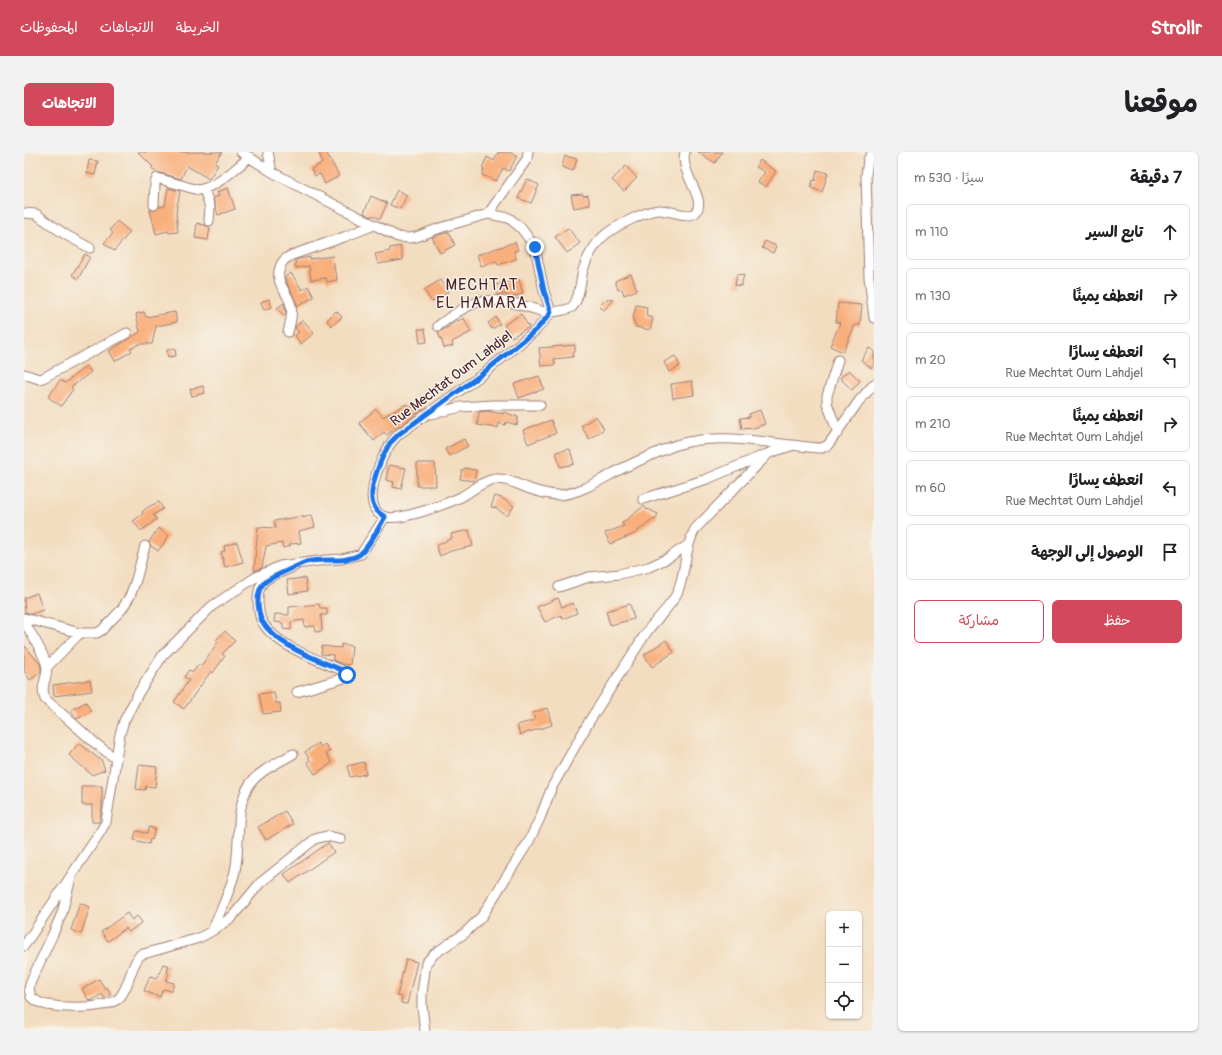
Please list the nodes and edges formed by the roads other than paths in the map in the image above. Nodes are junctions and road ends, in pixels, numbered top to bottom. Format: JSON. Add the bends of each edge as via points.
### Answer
{"nodes":[{"id":1,"x":241,"y":152,"type":"edge"},
{"id":2,"x":268,"y":152,"type":"edge"},
{"id":3,"x":528,"y":152,"type":"edge"},
{"id":4,"x":685,"y":152,"type":"edge"},
{"id":5,"x":873,"y":152,"type":"edge"},
{"id":6,"x":250,"y":157,"type":"junction"},
{"id":7,"x":272,"y":172,"type":"junction"},
{"id":8,"x":204,"y":189,"type":"junction"},
{"id":9,"x":154,"y":205,"type":"dead end"},
{"id":10,"x":24,"y":214,"type":"edge"},
{"id":11,"x":488,"y":214,"type":"junction"},
{"id":12,"x":209,"y":221,"type":"dead end"},
{"id":13,"x":374,"y":226,"type":"junction"},
{"id":14,"x":90,"y":248,"type":"dead end"},
{"id":15,"x":551,"y":313,"type":"junction"},
{"id":16,"x":874,"y":318,"type":"edge"},
{"id":17,"x":438,"y":326,"type":"dead end"},
{"id":18,"x":288,"y":332,"type":"dead end"},
{"id":19,"x":127,"y":333,"type":"dead end"},
{"id":20,"x":838,"y":360,"type":"dead end"},
{"id":21,"x":24,"y":374,"type":"edge"},
{"id":22,"x":874,"y":384,"type":"edge"},
{"id":23,"x":540,"y":405,"type":"dead end"},
{"id":24,"x":427,"y":414,"type":"junction"},
{"id":25,"x":838,"y":433,"type":"junction"},
{"id":26,"x":794,"y":445,"type":"junction"},
{"id":27,"x":769,"y":453,"type":"junction"},
{"id":28,"x":643,"y":499,"type":"dead end"},
{"id":29,"x":385,"y":517,"type":"junction"},
{"id":30,"x":688,"y":545,"type":"junction"},
{"id":31,"x":145,"y":546,"type":"dead end"},
{"id":32,"x":308,"y":562,"type":"junction"},
{"id":33,"x":559,"y":587,"type":"dead end"},
{"id":34,"x":24,"y":618,"type":"edge"},
{"id":35,"x":24,"y":622,"type":"edge"},
{"id":36,"x":80,"y":633,"type":"junction"},
{"id":37,"x":47,"y":667,"type":"junction"},
{"id":38,"x":297,"y":692,"type":"dead end"},
{"id":39,"x":293,"y":754,"type":"dead end"},
{"id":40,"x":116,"y":759,"type":"junction"},
{"id":41,"x":341,"y":839,"type":"dead end"},
{"id":42,"x":72,"y":873,"type":"junction"},
{"id":43,"x":212,"y":931,"type":"junction"},
{"id":44,"x":24,"y":946,"type":"edge"},
{"id":45,"x":425,"y":1031,"type":"edge"}],
"edges":[{"from":1,"to":6,"type":"street"},
{"from":2,"to":7,"type":"street"},
{"from":3,"to":11,"type":"street","via":[[527,159]]},
{"from":4,"to":15,"type":"street","via":[[686,171],[700,202],[698,210],[689,215],[658,210],[632,218],[606,234],[592,250],[573,306]]},
{"from":5,"to":16,"type":"street","via":[[868,160],[866,175],[869,277]]},
{"from":6,"to":7,"type":"street"},
{"from":6,"to":8,"type":"street","via":[[212,186]]},
{"from":7,"to":13,"type":"street"},
{"from":8,"to":9,"type":"street","via":[[198,190],[157,178]]},
{"from":8,"to":12,"type":"street","via":[[210,206]]},
{"from":10,"to":14,"type":"street","via":[[36,214]]},
{"from":11,"to":13,"type":"street","via":[[416,238],[398,236]]},
{"from":11,"to":15,"type":"street","via":[[509,218],[521,228],[535,247]]},
{"from":13,"to":18,"type":"street","via":[[284,259],[277,276],[291,305]]},
{"from":15,"to":17,"type":"street","via":[[521,304],[479,302],[457,312]]},
{"from":15,"to":24,"type":"street","name":"Rue Mechtat Oum Lahdjel","via":[[536,330],[482,374]]},
{"from":19,"to":21,"type":"street","via":[[43,378]]},
{"from":20,"to":25,"type":"street","via":[[826,396]]},
{"from":22,"to":25,"type":"street"},
{"from":23,"to":24,"type":"street","via":[[461,407]]},
{"from":24,"to":29,"type":"street","name":"Rue Mechtat Oum Lahdjel","via":[[399,434],[386,451],[372,492],[374,506],[378,513]]},
{"from":25,"to":26,"type":"street","via":[[822,448]]},
{"from":26,"to":27,"type":"street"},
{"from":26,"to":29,"type":"street","via":[[726,438],[708,439],[676,445],[587,487],[560,495],[531,490],[497,479],[477,486],[460,497],[410,516]]},
{"from":27,"to":28,"type":"street","via":[[707,479]]},
{"from":27,"to":30,"type":"street","via":[[695,529]]},
{"from":29,"to":32,"type":"street","via":[[361,554],[342,560]]},
{"from":30,"to":33,"type":"street","via":[[649,568],[589,577]]},
{"from":30,"to":45,"type":"street","via":[[679,589],[674,599],[650,628],[590,720],[552,787],[529,840],[482,916],[465,933],[434,954],[426,963],[422,993]]},
{"from":31,"to":36,"type":"street","via":[[134,588],[122,610],[97,634]]},
{"from":32,"to":38,"type":"street","via":[[272,576],[264,582],[258,592],[261,620],[277,638],[315,659],[344,671],[347,675]]},
{"from":32,"to":40,"type":"street","via":[[280,566],[256,577],[200,617],[163,655],[139,692],[124,721]]},
{"from":34,"to":36,"type":"street"},
{"from":35,"to":37,"type":"street"},
{"from":36,"to":37,"type":"street"},
{"from":37,"to":40,"type":"street","via":[[43,686],[45,699]]},
{"from":39,"to":43,"type":"street","via":[[264,771],[249,785],[241,804],[235,871]]},
{"from":40,"to":42,"type":"street","via":[[106,822]]},
{"from":41,"to":43,"type":"street","via":[[326,836],[315,839],[260,882],[232,917]]},
{"from":42,"to":43,"type":"street","via":[[54,934],[30,981],[31,997],[37,1002],[72,1007],[109,1003],[116,1000],[124,991],[140,955],[199,938]]},
{"from":42,"to":44,"type":"street"}]}
